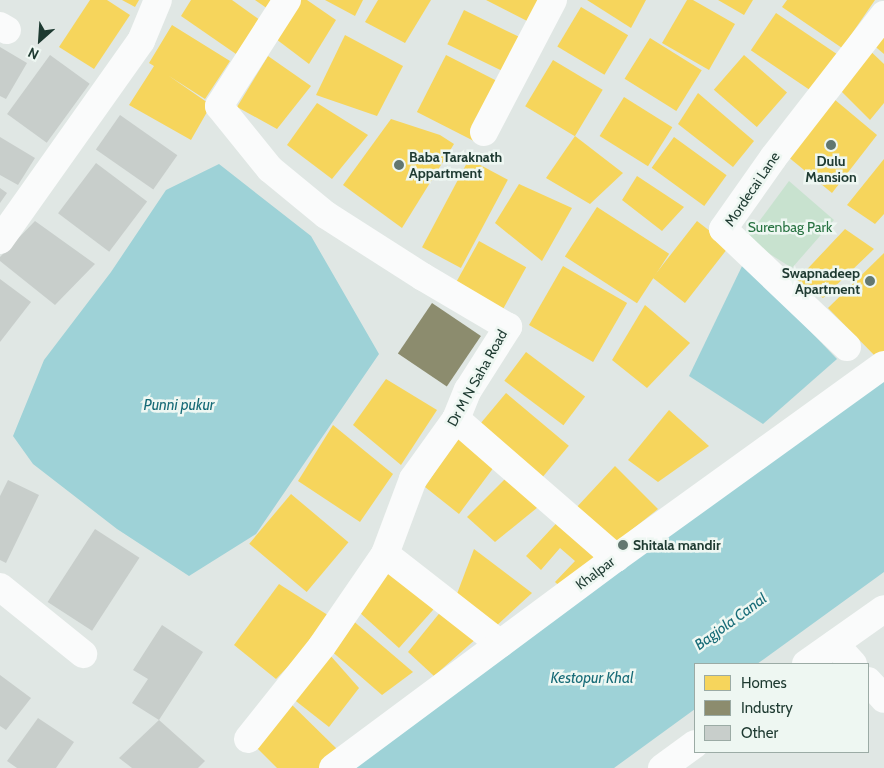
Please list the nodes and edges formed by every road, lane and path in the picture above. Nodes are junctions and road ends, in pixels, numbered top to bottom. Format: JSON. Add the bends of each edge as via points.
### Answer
{"nodes":[{"id":1,"x":158,"y":0,"type":"edge"},
{"id":2,"x":287,"y":0,"type":"edge"},
{"id":3,"x":553,"y":0,"type":"edge"},
{"id":4,"x":884,"y":15,"type":"edge"},
{"id":5,"x":484,"y":132,"type":"dead end"},
{"id":6,"x":0,"y":240,"type":"edge"},
{"id":7,"x":847,"y":347,"type":"dead end"},
{"id":8,"x":884,"y":365,"type":"edge"},
{"id":9,"x":456,"y":419,"type":"junction"},
{"id":10,"x":385,"y":554,"type":"junction"},
{"id":11,"x":616,"y":558,"type":"junction"},
{"id":12,"x":0,"y":587,"type":"edge"},
{"id":13,"x":884,"y":609,"type":"edge"},
{"id":14,"x":500,"y":644,"type":"junction"},
{"id":15,"x":835,"y":644,"type":"junction"},
{"id":16,"x":83,"y":654,"type":"dead end"},
{"id":17,"x":807,"y":663,"type":"edge"},
{"id":18,"x":852,"y":663,"type":"edge"},
{"id":19,"x":869,"y":682,"type":"edge"},
{"id":20,"x":884,"y":699,"type":"edge"},
{"id":21,"x":248,"y":738,"type":"dead end"},
{"id":22,"x":694,"y":745,"type":"edge"},
{"id":23,"x":333,"y":768,"type":"edge"},
{"id":24,"x":662,"y":768,"type":"edge"}],
"edges":[{"from":1,"to":6,"type":"street","via":[[141,41]]},
{"from":2,"to":9,"type":"street","name":"Dr M N Saha Road","via":[[219,106],[270,169],[326,215],[508,327],[468,390]]},
{"from":3,"to":5,"type":"street"},
{"from":4,"to":7,"type":"street","name":"Mordecai Lane","via":[[773,158],[723,229]]},
{"from":8,"to":11,"type":"street","name":"Khalpar"},
{"from":9,"to":10,"type":"street","name":"Dr M N Saha Road","via":[[413,479]]},
{"from":9,"to":11,"type":"street"},
{"from":10,"to":14,"type":"street"},
{"from":10,"to":21,"type":"street","name":"Dr M N Saha Road","via":[[322,646]]},
{"from":11,"to":14,"type":"street","name":"Khalpar"},
{"from":12,"to":16,"type":"street"},
{"from":13,"to":15,"type":"street"},
{"from":14,"to":23,"type":"street","name":"Khalpar"},
{"from":15,"to":17,"type":"street"},
{"from":15,"to":18,"type":"street"},
{"from":19,"to":20,"type":"street"},
{"from":22,"to":24,"type":"street"}]}
